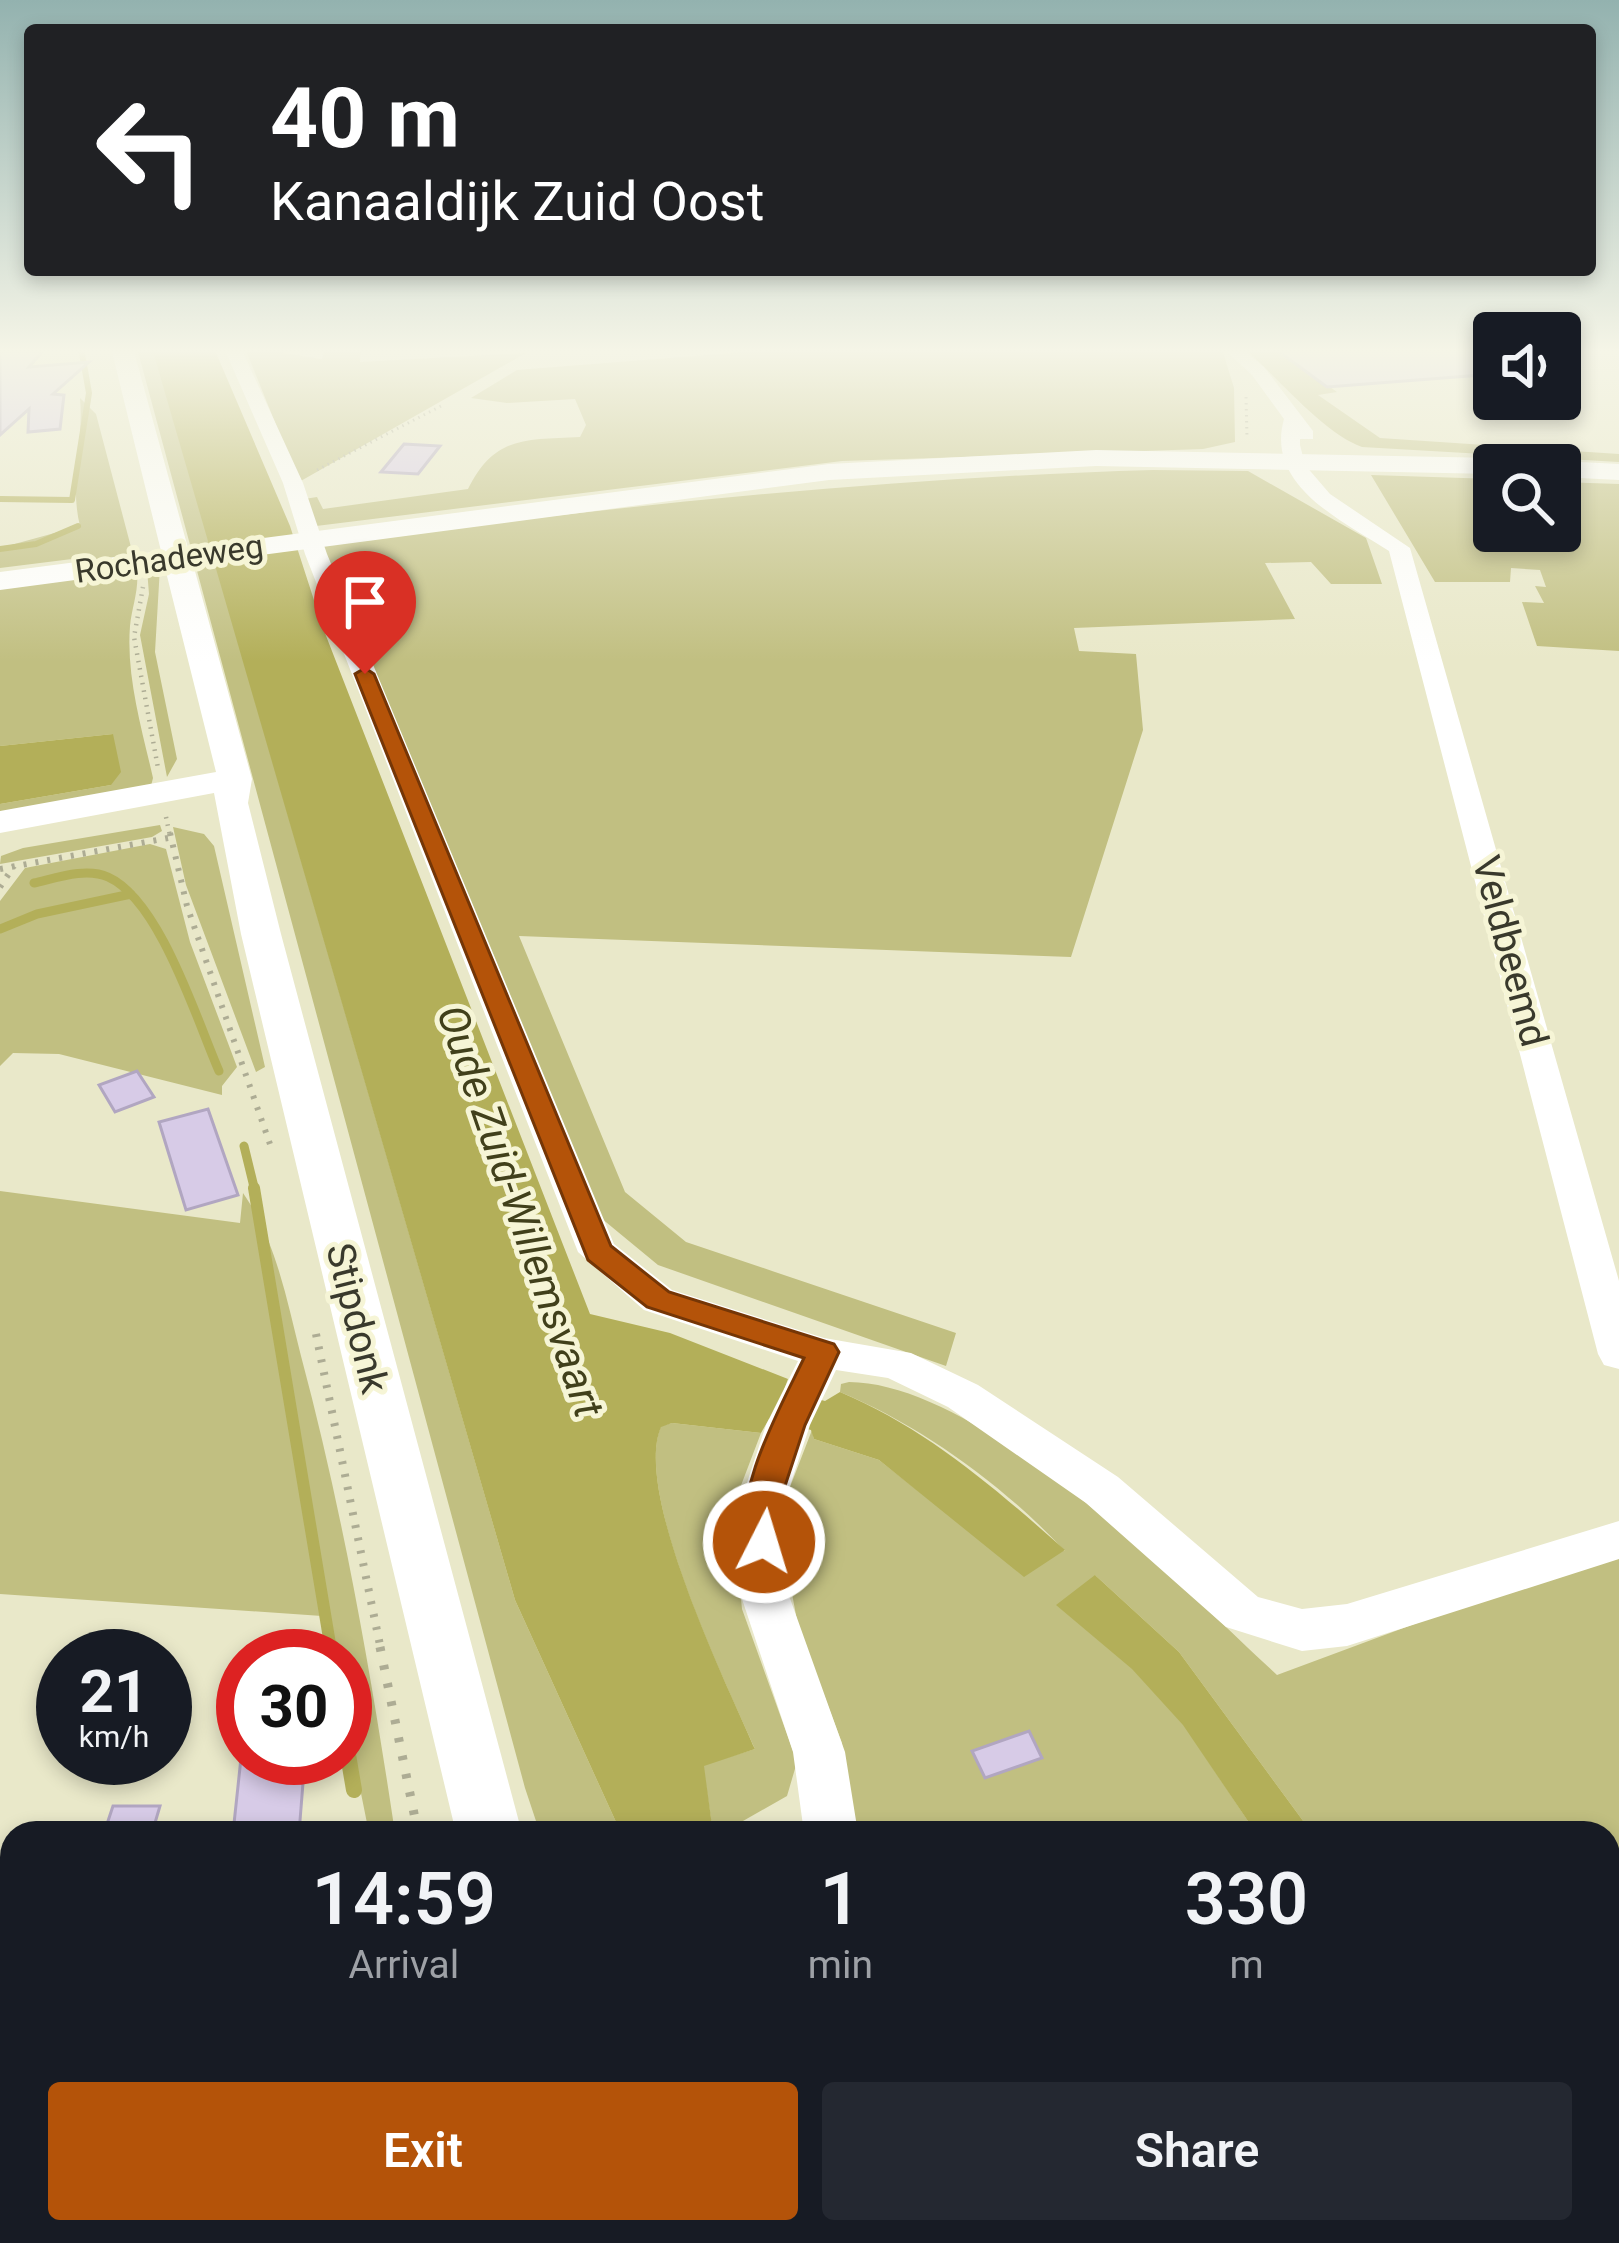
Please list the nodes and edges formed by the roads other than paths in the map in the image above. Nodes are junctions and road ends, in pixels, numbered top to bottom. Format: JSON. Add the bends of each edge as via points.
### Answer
{"nodes":[{"id":1,"x":149,"y":453,"type":"edge"},
{"id":2,"x":279,"y":453,"type":"edge"},
{"id":3,"x":1303,"y":453,"type":"edge"},
{"id":4,"x":1307,"y":463,"type":"junction"},
{"id":5,"x":1473,"y":466,"type":"edge"},
{"id":6,"x":1581,"y":470,"type":"edge"},
{"id":7,"x":1619,"y":472,"type":"edge"},
{"id":8,"x":1473,"y":475,"type":"edge"},
{"id":9,"x":1581,"y":480,"type":"edge"},
{"id":10,"x":1619,"y":482,"type":"edge"},
{"id":11,"x":0,"y":581,"type":"edge"},
{"id":12,"x":223,"y":789,"type":"junction"},
{"id":13,"x":0,"y":822,"type":"edge"},
{"id":14,"x":7,"y":855,"type":"edge"},
{"id":15,"x":823,"y":1352,"type":"junction"},
{"id":16,"x":1619,"y":1354,"type":"edge"},
{"id":17,"x":1619,"y":1540,"type":"edge"},
{"id":18,"x":486,"y":1821,"type":"edge"},
{"id":19,"x":829,"y":1821,"type":"edge"}],
"edges":[{"from":1,"to":12,"type":"main road","name":"Stipdonk","via":[[184,589],[169,622],[174,671]]},
{"from":2,"to":15,"type":"street","via":[[598,1252],[658,1300]]},
{"from":3,"to":4,"type":"street"},
{"from":4,"to":5,"type":"main road","name":"Rochadeweg"},
{"from":4,"to":8,"type":"main road","name":"Rochadeweg"},
{"from":4,"to":11,"type":"main road","name":"Rochadeweg","via":[[767,481]]},
{"from":4,"to":16,"type":"street","name":"Veldbeemd","via":[[1315,493],[1400,548]]},
{"from":6,"to":7,"type":"main road"},
{"from":9,"to":10,"type":"main road"},
{"from":12,"to":13,"type":"main road"},
{"from":12,"to":14,"type":"main road"},
{"from":12,"to":18,"type":"main road","name":"Stipdonk"},
{"from":15,"to":17,"type":"street","via":[[896,1364],[963,1396],[1102,1490],[1243,1612],[1302,1630],[1347,1624]]},
{"from":15,"to":19,"type":"street","via":[[765,1495],[763,1590],[819,1752]]}]}
